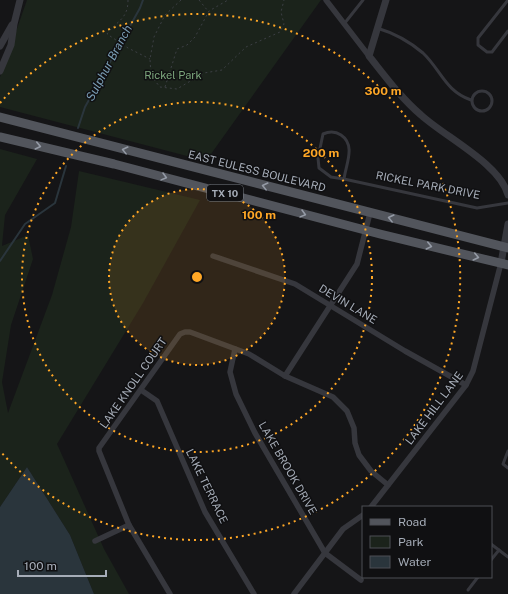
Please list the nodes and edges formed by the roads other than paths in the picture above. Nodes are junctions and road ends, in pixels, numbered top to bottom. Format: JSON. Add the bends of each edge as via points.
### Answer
{"nodes":[{"id":1,"x":20,"y":0,"type":"edge"},
{"id":2,"x":326,"y":0,"type":"edge"},
{"id":3,"x":363,"y":0,"type":"edge"},
{"id":4,"x":386,"y":0,"type":"edge"},
{"id":5,"x":507,"y":0,"type":"edge"},
{"id":6,"x":14,"y":24,"type":"junction"},
{"id":7,"x":344,"y":24,"type":"junction"},
{"id":8,"x":377,"y":28,"type":"junction"},
{"id":9,"x":508,"y":31,"type":"edge"},
{"id":10,"x":0,"y":46,"type":"edge"},
{"id":11,"x":369,"y":56,"type":"junction"},
{"id":12,"x":0,"y":71,"type":"edge"},
{"id":13,"x":471,"y":100,"type":"junction"},
{"id":14,"x":0,"y":118,"type":"edge"},
{"id":15,"x":0,"y":138,"type":"edge"},
{"id":16,"x":344,"y":179,"type":"junction"},
{"id":17,"x":507,"y":189,"type":"edge"},
{"id":18,"x":508,"y":204,"type":"edge"},
{"id":19,"x":370,"y":213,"type":"junction"},
{"id":20,"x":508,"y":224,"type":"edge"},
{"id":21,"x":366,"y":230,"type":"junction"},
{"id":22,"x":506,"y":248,"type":"edge"},
{"id":23,"x":213,"y":256,"type":"dead end"},
{"id":24,"x":504,"y":264,"type":"edge"},
{"id":25,"x":331,"y":304,"type":"junction"},
{"id":26,"x":235,"y":349,"type":"junction"},
{"id":27,"x":285,"y":376,"type":"junction"},
{"id":28,"x":466,"y":385,"type":"junction"},
{"id":29,"x":141,"y":390,"type":"junction"},
{"id":30,"x":508,"y":451,"type":"edge"},
{"id":31,"x":508,"y":468,"type":"edge"},
{"id":32,"x":388,"y":485,"type":"junction"},
{"id":33,"x":372,"y":506,"type":"edge"},
{"id":34,"x":362,"y":516,"type":"edge"},
{"id":35,"x":129,"y":525,"type":"junction"},
{"id":36,"x":95,"y":541,"type":"dead end"},
{"id":37,"x":492,"y":545,"type":"edge"},
{"id":38,"x":498,"y":550,"type":"junction"},
{"id":39,"x":325,"y":552,"type":"junction"},
{"id":40,"x":508,"y":557,"type":"edge"},
{"id":41,"x":492,"y":559,"type":"edge"},
{"id":42,"x":477,"y":578,"type":"edge"},
{"id":43,"x":361,"y":580,"type":"dead end"},
{"id":44,"x":468,"y":590,"type":"dead end"},
{"id":45,"x":170,"y":594,"type":"edge"},
{"id":46,"x":254,"y":594,"type":"edge"},
{"id":47,"x":294,"y":594,"type":"edge"}],
"edges":[{"from":1,"to":6,"type":"street"},
{"from":2,"to":7,"type":"street"},
{"from":3,"to":7,"type":"lane"},
{"from":4,"to":8,"type":"street"},
{"from":5,"to":9,"type":"lane","via":[[478,38],[478,45],[487,52],[492,52]]},
{"from":6,"to":10,"type":"street"},
{"from":6,"to":12,"type":"street","via":[[11,44]]},
{"from":7,"to":11,"type":"street"},
{"from":8,"to":11,"type":"street"},
{"from":8,"to":13,"type":"lane","via":[[392,32],[422,53],[445,83]]},
{"from":11,"to":17,"type":"street","via":[[400,95],[421,116],[492,168]]},
{"from":13,"to":13,"type":"lane","via":[[480,91],[489,94],[492,101],[487,110],[480,112]]},
{"from":19,"to":14,"type":"main road","name":"EAST EULESS BOULEVARD","number":"TX 10","one_way":true},
{"from":15,"to":21,"type":"main road","number":"TX 10","one_way":true,"via":[[114,164]]},
{"from":16,"to":16,"type":"lane","name":"RICKEL PARK DRIVE","via":[[331,176],[319,168],[318,158],[323,134],[329,131],[337,132],[347,139],[350,145]]},
{"from":16,"to":18,"type":"lane","name":"RICKEL PARK DRIVE","via":[[477,208]]},
{"from":19,"to":21,"type":"street"},
{"from":22,"to":19,"type":"main road","name":"EAST EULESS BOULEVARD","number":"TX 10","one_way":true},
{"from":20,"to":22,"type":"street"},
{"from":21,"to":24,"type":"main road","number":"TX 10","one_way":true},
{"from":21,"to":25,"type":"street","via":[[357,264]]},
{"from":22,"to":24,"type":"street"},
{"from":23,"to":25,"type":"street","name":"DEVIN LANE","via":[[295,284]]},
{"from":24,"to":28,"type":"street","name":"LAKE HILL LANE"},
{"from":25,"to":27,"type":"street"},
{"from":25,"to":28,"type":"street","name":"DEVIN LANE","via":[[405,351]]},
{"from":26,"to":27,"type":"street","via":[[249,354]]},
{"from":26,"to":29,"type":"street","name":"LAKE KNOLL COURT","via":[[185,332],[180,334]]},
{"from":26,"to":39,"type":"street","name":"LAKE BROOK DRIVE","via":[[230,372],[236,394]]},
{"from":27,"to":32,"type":"street","via":[[333,397],[347,411],[354,428],[359,455],[371,472]]},
{"from":28,"to":32,"type":"street","name":"LAKE HILL LANE"},
{"from":29,"to":35,"type":"street","name":"LAKE KNOLL COURT","via":[[99,448]]},
{"from":29,"to":46,"type":"street","name":"LAKE TERRACE","via":[[157,401],[205,512]]},
{"from":30,"to":31,"type":"lane","via":[[503,464]]},
{"from":32,"to":33,"type":"street","name":"LAKE HILL LANE"},
{"from":34,"to":39,"type":"street","via":[[343,529]]},
{"from":35,"to":36,"type":"street"},
{"from":35,"to":45,"type":"street"},
{"from":37,"to":38,"type":"lane"},
{"from":38,"to":40,"type":"lane"},
{"from":38,"to":41,"type":"lane"},
{"from":39,"to":43,"type":"street","name":"LAKE BROOK DRIVE"},
{"from":39,"to":47,"type":"street"},
{"from":42,"to":44,"type":"lane"}]}
